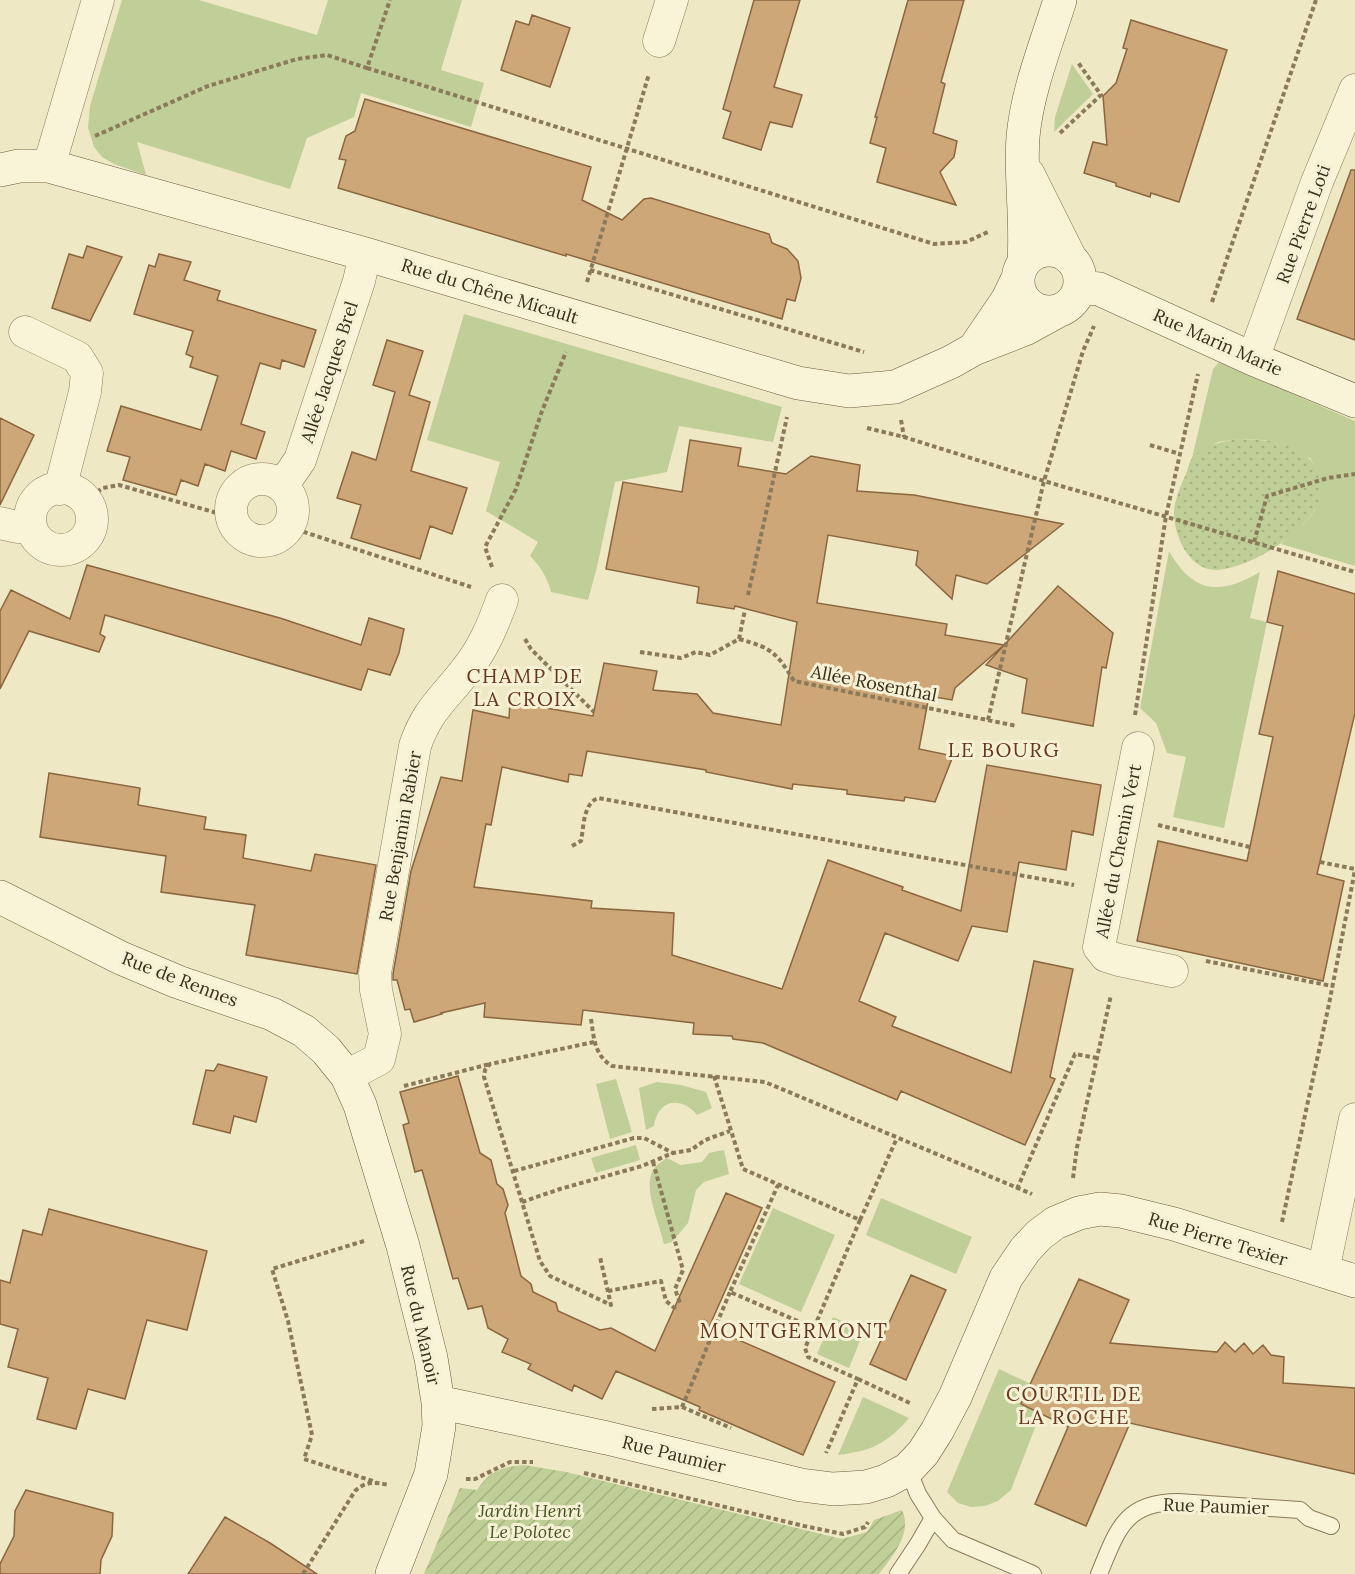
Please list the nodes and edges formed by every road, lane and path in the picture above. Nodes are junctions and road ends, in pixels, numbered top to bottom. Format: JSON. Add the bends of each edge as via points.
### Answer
{"nodes":[{"id":1,"x":98,"y":0,"type":"edge"},
{"id":2,"x":390,"y":0,"type":"edge"},
{"id":3,"x":672,"y":0,"type":"edge"},
{"id":4,"x":1059,"y":0,"type":"edge"},
{"id":5,"x":659,"y":41,"type":"dead end"},
{"id":6,"x":1076,"y":60,"type":"dead end"},
{"id":7,"x":367,"y":68,"type":"junction"},
{"id":8,"x":1355,"y":90,"type":"edge"},
{"id":9,"x":58,"y":132,"type":"junction"},
{"id":10,"x":1057,"y":136,"type":"dead end"},
{"id":11,"x":49,"y":166,"type":"junction"},
{"id":12,"x":1023,"y":166,"type":"junction"},
{"id":13,"x":0,"y":170,"type":"edge"},
{"id":14,"x":997,"y":229,"type":"dead end"},
{"id":15,"x":365,"y":254,"type":"junction"},
{"id":16,"x":591,"y":270,"type":"dead end"},
{"id":17,"x":1021,"y":270,"type":"junction"},
{"id":18,"x":1075,"y":273,"type":"junction"},
{"id":19,"x":1112,"y":295,"type":"junction"},
{"id":20,"x":1056,"y":312,"type":"junction"},
{"id":21,"x":25,"y":333,"type":"dead end"},
{"id":22,"x":974,"y":349,"type":"junction"},
{"id":23,"x":866,"y":352,"type":"dead end"},
{"id":24,"x":1253,"y":359,"type":"junction"},
{"id":25,"x":1355,"y":401,"type":"edge"},
{"id":26,"x":789,"y":408,"type":"dead end"},
{"id":27,"x":858,"y":426,"type":"dead end"},
{"id":28,"x":1150,"y":445,"type":"dead end"},
{"id":29,"x":1180,"y":454,"type":"dead end"},
{"id":30,"x":1355,"y":474,"type":"edge"},
{"id":31,"x":1044,"y":481,"type":"junction"},
{"id":32,"x":282,"y":486,"type":"junction"},
{"id":33,"x":73,"y":494,"type":"junction"},
{"id":34,"x":231,"y":518,"type":"junction"},
{"id":35,"x":0,"y":523,"type":"edge"},
{"id":36,"x":31,"y":526,"type":"junction"},
{"id":37,"x":289,"y":527,"type":"junction"},
{"id":38,"x":1254,"y":542,"type":"junction"},
{"id":39,"x":1355,"y":572,"type":"edge"},
{"id":40,"x":460,"y":582,"type":"dead end"},
{"id":41,"x":748,"y":595,"type":"dead end"},
{"id":42,"x":502,"y":600,"type":"joint"},
{"id":43,"x":745,"y":610,"type":"dead end"},
{"id":44,"x":739,"y":639,"type":"junction"},
{"id":45,"x":640,"y":652,"type":"dead end"},
{"id":46,"x":594,"y":712,"type":"dead end"},
{"id":47,"x":988,"y":720,"type":"junction"},
{"id":48,"x":1017,"y":726,"type":"dead end"},
{"id":49,"x":1138,"y":748,"type":"dead end"},
{"id":50,"x":1125,"y":817,"type":"junction"},
{"id":51,"x":572,"y":846,"type":"dead end"},
{"id":52,"x":1250,"y":847,"type":"dead end"},
{"id":53,"x":1320,"y":862,"type":"dead end"},
{"id":54,"x":1355,"y":870,"type":"edge"},
{"id":55,"x":1110,"y":892,"type":"junction"},
{"id":56,"x":0,"y":897,"type":"edge"},
{"id":57,"x":1119,"y":960,"type":"junction"},
{"id":58,"x":1205,"y":960,"type":"dead end"},
{"id":59,"x":1172,"y":970,"type":"dead end"},
{"id":60,"x":1332,"y":986,"type":"junction"},
{"id":61,"x":591,"y":1019,"type":"dead end"},
{"id":62,"x":594,"y":1042,"type":"junction"},
{"id":63,"x":1097,"y":1058,"type":"junction"},
{"id":64,"x":490,"y":1064,"type":"junction"},
{"id":65,"x":347,"y":1076,"type":"junction"},
{"id":66,"x":714,"y":1076,"type":"junction"},
{"id":67,"x":394,"y":1088,"type":"dead end"},
{"id":68,"x":1355,"y":1119,"type":"edge"},
{"id":69,"x":730,"y":1131,"type":"junction"},
{"id":70,"x":897,"y":1138,"type":"junction"},
{"id":71,"x":673,"y":1153,"type":"junction"},
{"id":72,"x":653,"y":1162,"type":"junction"},
{"id":73,"x":514,"y":1171,"type":"junction"},
{"id":74,"x":778,"y":1185,"type":"junction"},
{"id":75,"x":1017,"y":1188,"type":"junction"},
{"id":76,"x":1042,"y":1197,"type":"dead end"},
{"id":77,"x":1075,"y":1201,"type":"junction"},
{"id":78,"x":522,"y":1202,"type":"junction"},
{"id":79,"x":860,"y":1220,"type":"junction"},
{"id":80,"x":1282,"y":1222,"type":"dead end"},
{"id":81,"x":370,"y":1239,"type":"dead end"},
{"id":82,"x":600,"y":1257,"type":"dead end"},
{"id":83,"x":1323,"y":1271,"type":"junction"},
{"id":84,"x":1355,"y":1281,"type":"edge"},
{"id":85,"x":608,"y":1290,"type":"junction"},
{"id":86,"x":730,"y":1292,"type":"junction"},
{"id":87,"x":680,"y":1303,"type":"dead end"},
{"id":88,"x":677,"y":1310,"type":"dead end"},
{"id":89,"x":703,"y":1321,"type":"dead end"},
{"id":90,"x":716,"y":1327,"type":"junction"},
{"id":91,"x":814,"y":1328,"type":"junction"},
{"id":92,"x":694,"y":1378,"type":"dead end"},
{"id":93,"x":858,"y":1379,"type":"junction"},
{"id":94,"x":438,"y":1402,"type":"junction"},
{"id":95,"x":921,"y":1408,"type":"dead end"},
{"id":96,"x":834,"y":1434,"type":"dead end"},
{"id":97,"x":538,"y":1463,"type":"dead end"},
{"id":98,"x":908,"y":1469,"type":"junction"},
{"id":99,"x":462,"y":1480,"type":"dead end"},
{"id":100,"x":376,"y":1482,"type":"junction"},
{"id":101,"x":423,"y":1496,"type":"junction"},
{"id":102,"x":933,"y":1518,"type":"junction"},
{"id":103,"x":1331,"y":1526,"type":"dead end"},
{"id":104,"x":303,"y":1574,"type":"edge"},
{"id":105,"x":392,"y":1574,"type":"edge"},
{"id":106,"x":898,"y":1574,"type":"edge"},
{"id":107,"x":1033,"y":1574,"type":"edge"},
{"id":108,"x":1100,"y":1574,"type":"edge"}],
"edges":[{"from":1,"to":9,"type":"street"},
{"from":2,"to":7,"type":"path"},
{"from":3,"to":5,"type":"street"},
{"from":4,"to":12,"type":"street","via":[[1026,112]]},
{"from":6,"to":10,"type":"path","via":[[1102,96]]},
{"from":7,"to":9,"type":"path","via":[[327,55],[297,59],[208,86],[88,139]]},
{"from":7,"to":14,"type":"path","via":[[934,244],[966,242]]},
{"from":8,"to":24,"type":"street","name":"Rue Pierre Loti"},
{"from":9,"to":11,"type":"street"},
{"from":11,"to":13,"type":"street","name":"Rue du Chêne Micault"},
{"from":11,"to":15,"type":"street","name":"Rue du Chêne Micault"},
{"from":12,"to":17,"type":"street","via":[[1026,238]]},
{"from":12,"to":18,"type":"street"},
{"from":15,"to":22,"type":"street","name":"Rue du Chêne Micault","via":[[787,380],[849,391],[895,387]]},
{"from":15,"to":32,"type":"street","name":"Allée Jacques Brel","via":[[300,460]]},
{"from":16,"to":23,"type":"path"},
{"from":17,"to":18,"type":"street","via":[[1032,254],[1052,250],[1062,252]]},
{"from":17,"to":20,"type":"street","via":[[1022,298],[1029,305]]},
{"from":17,"to":22,"type":"street","name":"Rue du Chêne Micault","via":[[1008,299]]},
{"from":18,"to":19,"type":"street","name":"Rue Marin Marie"},
{"from":18,"to":20,"type":"street","via":[[1072,303]]},
{"from":19,"to":24,"type":"street","name":"Rue Marin Marie"},
{"from":19,"to":31,"type":"path","via":[[1083,351]]},
{"from":20,"to":22,"type":"street","name":"Rue du Chêne Micault"},
{"from":21,"to":33,"type":"street","via":[[77,357],[87,373]]},
{"from":24,"to":25,"type":"street","name":"Rue Marin Marie"},
{"from":26,"to":41,"type":"path"},
{"from":27,"to":31,"type":"path"},
{"from":28,"to":29,"type":"path"},
{"from":30,"to":38,"type":"path","via":[[1267,496]]},
{"from":31,"to":38,"type":"path"},
{"from":31,"to":47,"type":"path"},
{"from":32,"to":34,"type":"street","via":[[264,478],[245,483],[232,498]]},
{"from":32,"to":37,"type":"street","via":[[292,500]]},
{"from":33,"to":34,"type":"path","via":[[119,485]]},
{"from":33,"to":36,"type":"street","via":[[51,490],[36,500]]},
{"from":33,"to":36,"type":"street","via":[[90,508],[91,528],[79,544],[70,549],[50,548],[41,543]]},
{"from":34,"to":37,"type":"street","via":[[242,535],[262,542],[273,540]]},
{"from":35,"to":36,"type":"street"},
{"from":37,"to":40,"type":"path"},
{"from":38,"to":39,"type":"path"},
{"from":42,"to":46,"type":"path","via":[[531,649]]},
{"from":42,"to":65,"type":"street","name":"Rue Benjamin Rabier","via":[[489,634],[467,669],[427,716],[418,738],[375,973],[386,1034],[379,1059]]},
{"from":43,"to":44,"type":"path"},
{"from":44,"to":45,"type":"path","via":[[710,655],[696,652],[681,658]]},
{"from":44,"to":47,"type":"path","name":"Allée Rosenthal","via":[[765,646],[794,681]]},
{"from":47,"to":48,"type":"path","name":"Allée Rosenthal"},
{"from":49,"to":50,"type":"street","name":"Allée du Chemin Vert"},
{"from":50,"to":52,"type":"path"},
{"from":50,"to":55,"type":"street","name":"Allée du Chemin Vert"},
{"from":51,"to":55,"type":"path","via":[[581,841],[587,807],[598,798]]},
{"from":53,"to":54,"type":"path"},
{"from":54,"to":60,"type":"path"},
{"from":55,"to":57,"type":"street","name":"Allée du Chemin Vert","via":[[1099,947],[1106,956]]},
{"from":56,"to":65,"type":"street","name":"Rue de Rennes","via":[[122,958],[280,1018],[304,1031],[326,1050]]},
{"from":57,"to":59,"type":"street","name":"Allée du Chemin Vert"},
{"from":57,"to":63,"type":"path"},
{"from":58,"to":60,"type":"path"},
{"from":60,"to":80,"type":"path"},
{"from":61,"to":62,"type":"path"},
{"from":62,"to":64,"type":"path"},
{"from":62,"to":66,"type":"path","via":[[603,1060],[612,1066]]},
{"from":63,"to":75,"type":"path","via":[[1075,1054]]},
{"from":63,"to":77,"type":"path","via":[[1077,1147]]},
{"from":64,"to":67,"type":"path"},
{"from":64,"to":73,"type":"path","via":[[484,1077]]},
{"from":65,"to":94,"type":"street","name":"Rue du Manoir","via":[[360,1105],[403,1246]]},
{"from":66,"to":69,"type":"path"},
{"from":66,"to":70,"type":"path","via":[[765,1082]]},
{"from":68,"to":83,"type":"street"},
{"from":69,"to":71,"type":"path","via":[[691,1150]]},
{"from":69,"to":74,"type":"path","via":[[743,1169]]},
{"from":70,"to":75,"type":"path"},
{"from":70,"to":79,"type":"path"},
{"from":71,"to":72,"type":"path"},
{"from":71,"to":73,"type":"path","via":[[644,1138],[634,1138]]},
{"from":72,"to":78,"type":"path"},
{"from":72,"to":87,"type":"path","via":[[683,1270],[675,1289]]},
{"from":73,"to":78,"type":"path"},
{"from":74,"to":79,"type":"path"},
{"from":74,"to":86,"type":"path"},
{"from":75,"to":76,"type":"path"},
{"from":77,"to":83,"type":"street","name":"Rue Pierre Texier","via":[[1174,1224]]},
{"from":77,"to":98,"type":"street","name":"Rue Paumier","via":[[1025,1250],[1006,1278],[938,1431]]},
{"from":78,"to":85,"type":"path","via":[[540,1261],[550,1276],[612,1305]]},
{"from":79,"to":91,"type":"path"},
{"from":81,"to":100,"type":"path","via":[[272,1269],[288,1321],[312,1435],[304,1459]]},
{"from":82,"to":85,"type":"path"},
{"from":83,"to":84,"type":"street","name":"Rue Pierre Texier"},
{"from":85,"to":88,"type":"path","via":[[661,1281],[666,1301]]},
{"from":86,"to":90,"type":"path"},
{"from":86,"to":91,"type":"path"},
{"from":89,"to":90,"type":"path"},
{"from":90,"to":92,"type":"path"},
{"from":91,"to":93,"type":"path","via":[[805,1348],[808,1358]]},
{"from":93,"to":95,"type":"path"},
{"from":93,"to":96,"type":"path"},
{"from":94,"to":98,"type":"street","name":"Rue Paumier","via":[[833,1490],[866,1487]]},
{"from":94,"to":101,"type":"street","name":"Rue du Manoir","via":[[437,1449]]},
{"from":97,"to":99,"type":"path","via":[[510,1462],[475,1479]]},
{"from":98,"to":102,"type":"lane"},
{"from":100,"to":101,"type":"path"},
{"from":100,"to":104,"type":"path","via":[[362,1484],[355,1491]]},
{"from":101,"to":105,"type":"street","name":"Rue du Manoir"},
{"from":102,"to":106,"type":"lane"},
{"from":102,"to":107,"type":"lane","via":[[953,1540]]},
{"from":103,"to":108,"type":"lane","name":"Rue Paumier","via":[[1300,1510],[1178,1502],[1147,1505],[1131,1514],[1119,1528]]}]}
